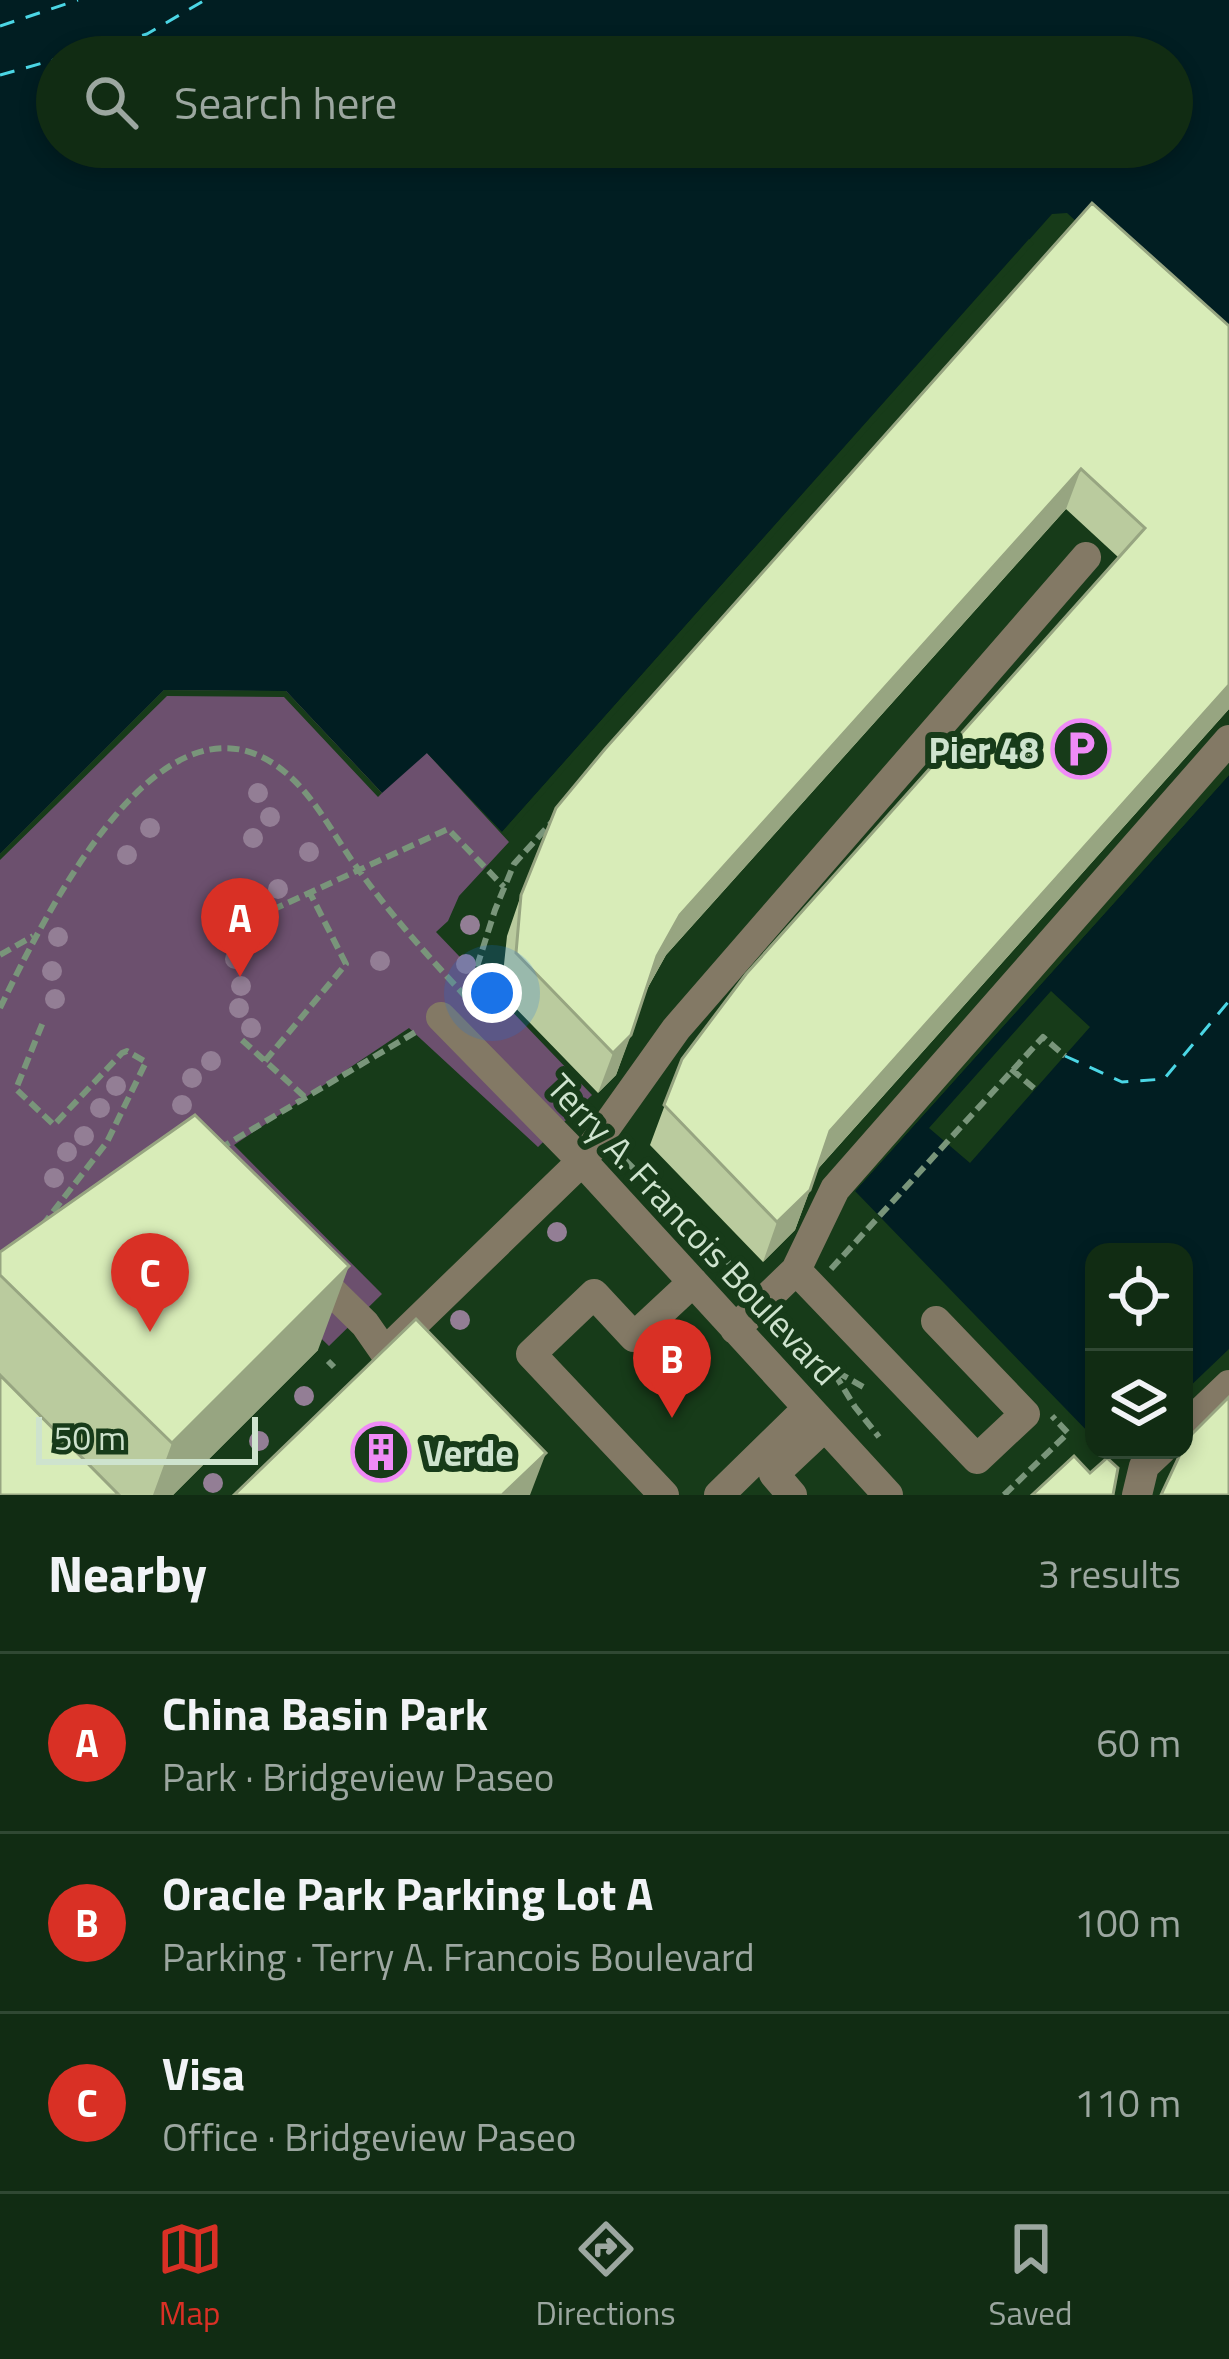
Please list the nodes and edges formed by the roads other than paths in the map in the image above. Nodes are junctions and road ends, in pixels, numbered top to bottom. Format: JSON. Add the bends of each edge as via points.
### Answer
{"nodes":[{"id":1,"x":1085,"y":557,"type":"dead end"},
{"id":2,"x":1229,"y":740,"type":"edge"},
{"id":3,"x":441,"y":1017,"type":"road end"},
{"id":4,"x":592,"y":1149,"type":"junction"},
{"id":5,"x":292,"y":1253,"type":"edge"},
{"id":6,"x":796,"y":1270,"type":"junction"},
{"id":7,"x":693,"y":1282,"type":"junction"},
{"id":8,"x":936,"y":1321,"type":"dead end"},
{"id":9,"x":735,"y":1329,"type":"junction"},
{"id":10,"x":375,"y":1362,"type":"junction"},
{"id":11,"x":1229,"y":1384,"type":"edge"},
{"id":12,"x":421,"y":1394,"type":"edge"},
{"id":13,"x":815,"y":1418,"type":"junction"},
{"id":14,"x":1193,"y":1419,"type":"edge"},
{"id":15,"x":1151,"y":1459,"type":"edge"},
{"id":16,"x":664,"y":1495,"type":"edge"},
{"id":17,"x":718,"y":1495,"type":"edge"},
{"id":18,"x":792,"y":1495,"type":"edge"},
{"id":19,"x":888,"y":1495,"type":"edge"},
{"id":20,"x":1136,"y":1495,"type":"edge"}],
"edges":[{"from":1,"to":4,"type":"street","via":[[676,1029]]},
{"from":2,"to":6,"type":"street","via":[[835,1189]]},
{"from":3,"to":4,"type":"street","name":"Terry A. Francois Boulevard"},
{"from":4,"to":7,"type":"street","name":"Terry A. Francois Boulevard"},
{"from":4,"to":10,"type":"street"},
{"from":5,"to":10,"type":"street","via":[[365,1324]]},
{"from":6,"to":8,"type":"street","via":[[977,1460],[1025,1414]]},
{"from":6,"to":9,"type":"street"},
{"from":7,"to":9,"type":"street","name":"Terry A. Francois Boulevard"},
{"from":7,"to":16,"type":"street","via":[[634,1337],[594,1294],[531,1354]]},
{"from":9,"to":13,"type":"street","name":"Terry A. Francois Boulevard"},
{"from":10,"to":12,"type":"street"},
{"from":11,"to":14,"type":"street"},
{"from":13,"to":17,"type":"street"},
{"from":13,"to":18,"type":"street","via":[[774,1474]]},
{"from":13,"to":19,"type":"street","name":"Terry A. Francois Boulevard"},
{"from":15,"to":20,"type":"street"}]}
